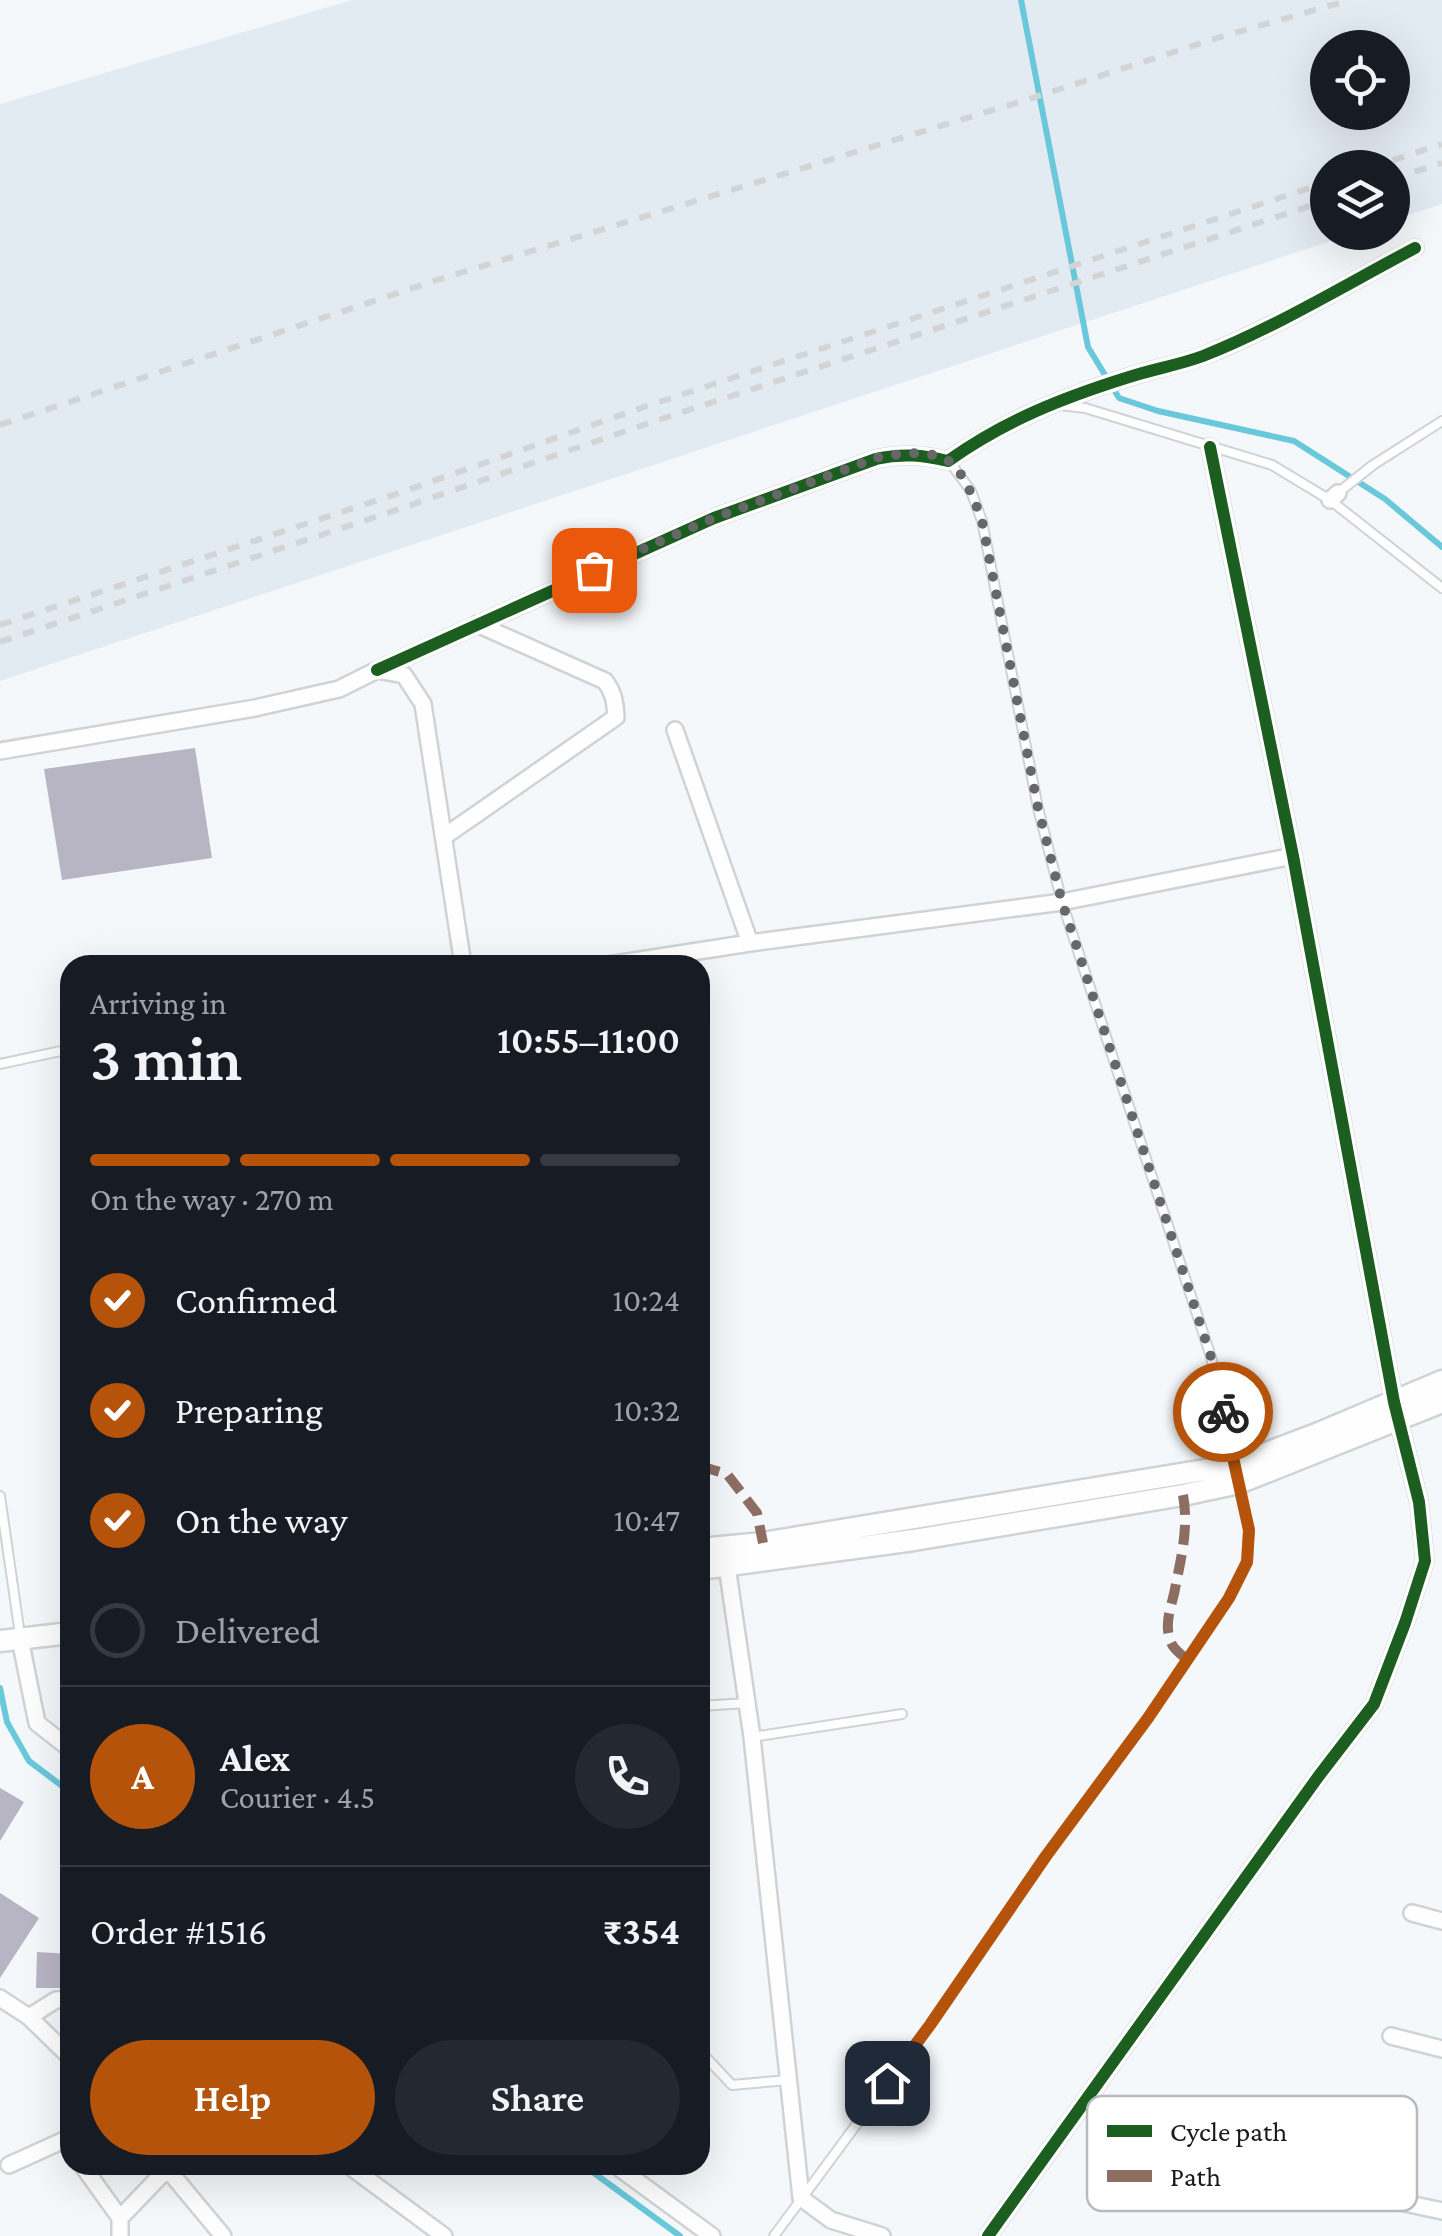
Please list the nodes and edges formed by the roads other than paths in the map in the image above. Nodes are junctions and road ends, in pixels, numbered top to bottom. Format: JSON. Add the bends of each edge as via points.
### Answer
{"nodes":[{"id":1,"x":1415,"y":248,"type":"dead end"},
{"id":2,"x":1049,"y":403,"type":"junction"},
{"id":3,"x":1442,"y":421,"type":"edge"},
{"id":4,"x":1210,"y":447,"type":"junction"},
{"id":5,"x":948,"y":461,"type":"junction"},
{"id":6,"x":1334,"y":496,"type":"junction"},
{"id":7,"x":1442,"y":588,"type":"edge"},
{"id":8,"x":477,"y":624,"type":"junction"},
{"id":9,"x":377,"y":670,"type":"junction"},
{"id":10,"x":675,"y":730,"type":"dead end"},
{"id":11,"x":0,"y":750,"type":"edge"},
{"id":12,"x":445,"y":836,"type":"junction"},
{"id":13,"x":1292,"y":856,"type":"junction"},
{"id":14,"x":1062,"y":902,"type":"junction"},
{"id":15,"x":750,"y":943,"type":"junction"},
{"id":16,"x":463,"y":955,"type":"edge"},
{"id":17,"x":673,"y":955,"type":"edge"},
{"id":18,"x":60,"y":1052,"type":"edge"},
{"id":19,"x":0,"y":1064,"type":"edge"},
{"id":20,"x":1442,"y":1380,"type":"edge"},
{"id":21,"x":1442,"y":1402,"type":"edge"},
{"id":22,"x":1396,"y":1411,"type":"junction"},
{"id":23,"x":1237,"y":1474,"type":"junction"},
{"id":24,"x":0,"y":1496,"type":"edge"},
{"id":25,"x":710,"y":1548,"type":"edge"},
{"id":26,"x":727,"y":1566,"type":"junction"},
{"id":27,"x":710,"y":1568,"type":"edge"},
{"id":28,"x":60,"y":1634,"type":"edge"},
{"id":29,"x":10,"y":1640,"type":"edge"},
{"id":30,"x":748,"y":1703,"type":"junction"},
{"id":31,"x":710,"y":1705,"type":"edge"},
{"id":32,"x":902,"y":1714,"type":"dead end"},
{"id":33,"x":752,"y":1738,"type":"junction"},
{"id":34,"x":60,"y":1741,"type":"edge"},
{"id":35,"x":1412,"y":1913,"type":"dead end"},
{"id":36,"x":1442,"y":1920,"type":"edge"},
{"id":37,"x":0,"y":1998,"type":"edge"},
{"id":38,"x":60,"y":2000,"type":"edge"},
{"id":39,"x":29,"y":2017,"type":"junction"},
{"id":40,"x":1392,"y":2036,"type":"dead end"},
{"id":41,"x":60,"y":2047,"type":"edge"},
{"id":42,"x":1442,"y":2049,"type":"edge"},
{"id":43,"x":710,"y":2062,"type":"edge"},
{"id":44,"x":788,"y":2080,"type":"junction"},
{"id":45,"x":1088,"y":2096,"type":"edge"},
{"id":46,"x":1087,"y":2098,"type":"edge"},
{"id":47,"x":60,"y":2142,"type":"edge"},
{"id":48,"x":9,"y":2166,"type":"dead end"},
{"id":49,"x":89,"y":2175,"type":"edge"},
{"id":50,"x":159,"y":2175,"type":"edge"},
{"id":51,"x":173,"y":2175,"type":"edge"},
{"id":52,"x":362,"y":2175,"type":"edge"},
{"id":53,"x":629,"y":2175,"type":"edge"},
{"id":54,"x":801,"y":2198,"type":"junction"},
{"id":55,"x":1417,"y":2206,"type":"edge"},
{"id":56,"x":1442,"y":2211,"type":"edge"},
{"id":57,"x":120,"y":2218,"type":"junction"},
{"id":58,"x":120,"y":2236,"type":"edge"},
{"id":59,"x":223,"y":2236,"type":"edge"},
{"id":60,"x":444,"y":2236,"type":"edge"},
{"id":61,"x":712,"y":2236,"type":"edge"},
{"id":62,"x":774,"y":2236,"type":"edge"},
{"id":63,"x":882,"y":2236,"type":"edge"},
{"id":64,"x":988,"y":2236,"type":"edge"}],
"edges":[{"from":1,"to":2,"type":"street","via":[[1198,358]]},
{"from":2,"to":4,"type":"lane"},
{"from":2,"to":5,"type":"street"},
{"from":3,"to":6,"type":"lane"},
{"from":4,"to":6,"type":"lane","via":[[1272,465]]},
{"from":4,"to":13,"type":"street"},
{"from":5,"to":8,"type":"street","via":[[921,454],[876,458],[714,518]]},
{"from":5,"to":14,"type":"lane","via":[[971,491],[982,521]]},
{"from":6,"to":7,"type":"lane"},
{"from":8,"to":9,"type":"street"},
{"from":8,"to":12,"type":"street","via":[[605,681],[616,717]]},
{"from":9,"to":11,"type":"street","via":[[339,690]]},
{"from":9,"to":12,"type":"street","via":[[404,675],[423,704]]},
{"from":10,"to":15,"type":"street"},
{"from":12,"to":16,"type":"street"},
{"from":13,"to":14,"type":"street"},
{"from":13,"to":22,"type":"street"},
{"from":14,"to":15,"type":"street"},
{"from":14,"to":23,"type":"lane","via":[[1211,1357]]},
{"from":15,"to":17,"type":"street"},
{"from":18,"to":19,"type":"lane"},
{"from":20,"to":22,"type":"street"},
{"from":21,"to":22,"type":"street"},
{"from":22,"to":23,"type":"street"},
{"from":22,"to":45,"type":"street","via":[[1419,1502],[1425,1562],[1374,1704]]},
{"from":23,"to":25,"type":"street"},
{"from":23,"to":26,"type":"street","via":[[1183,1495]]},
{"from":23,"to":54,"type":"lane","via":[[1249,1530],[1247,1562],[1229,1598]]},
{"from":24,"to":29,"type":"lane"},
{"from":26,"to":27,"type":"street"},
{"from":26,"to":30,"type":"street"},
{"from":28,"to":29,"type":"street"},
{"from":29,"to":34,"type":"street","via":[[37,1723]]},
{"from":30,"to":31,"type":"lane"},
{"from":30,"to":33,"type":"street"},
{"from":32,"to":33,"type":"lane"},
{"from":33,"to":44,"type":"street"},
{"from":35,"to":36,"type":"street"},
{"from":37,"to":39,"type":"street"},
{"from":38,"to":39,"type":"street"},
{"from":39,"to":41,"type":"street"},
{"from":40,"to":42,"type":"street"},
{"from":43,"to":44,"type":"lane","via":[[732,2085]]},
{"from":44,"to":54,"type":"street"},
{"from":46,"to":64,"type":"street"},
{"from":47,"to":48,"type":"street"},
{"from":49,"to":57,"type":"street"},
{"from":50,"to":57,"type":"street"},
{"from":51,"to":59,"type":"street"},
{"from":52,"to":60,"type":"street"},
{"from":53,"to":61,"type":"street"},
{"from":54,"to":62,"type":"lane"},
{"from":54,"to":63,"type":"street","via":[[830,2220]]},
{"from":55,"to":56,"type":"street"},
{"from":57,"to":58,"type":"street"}]}
